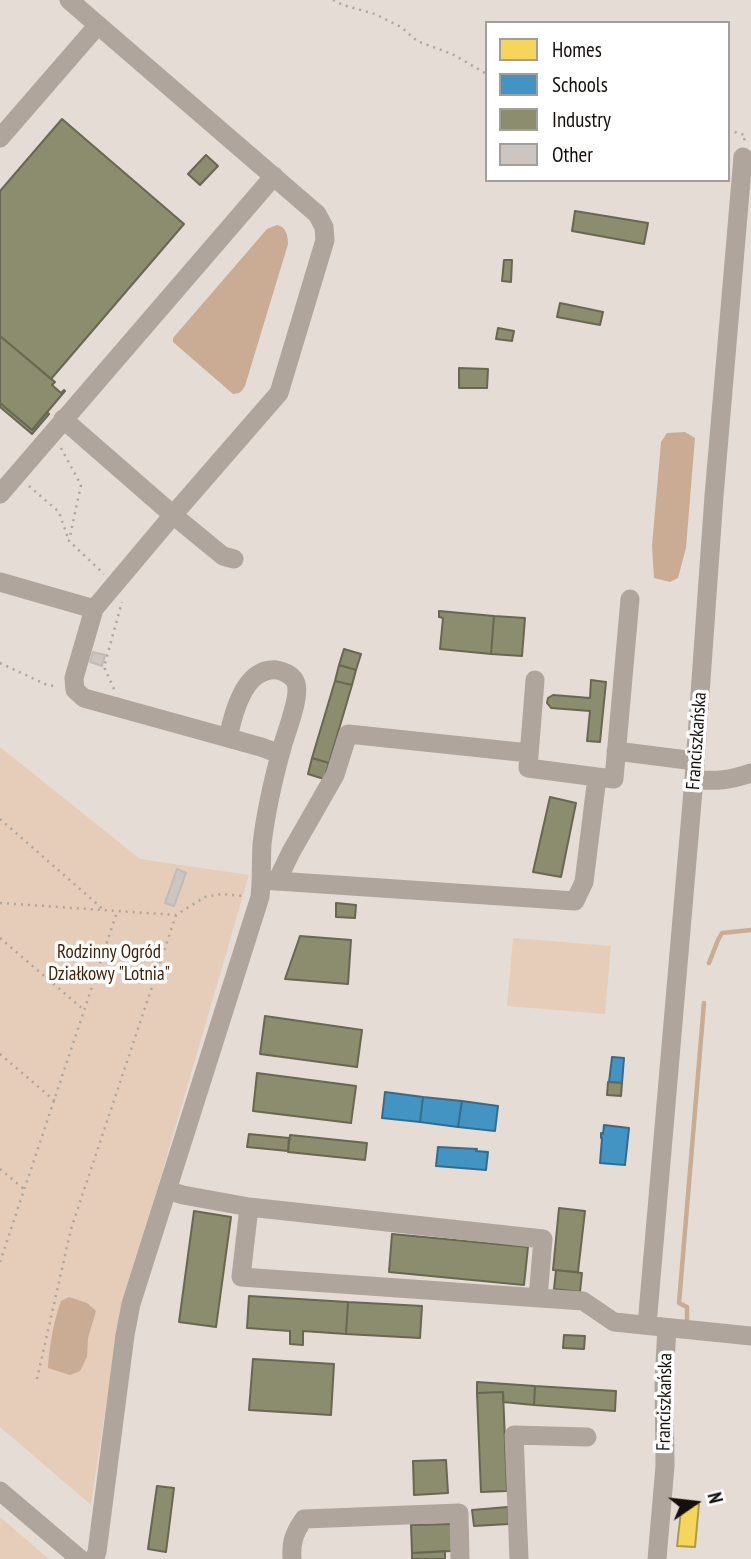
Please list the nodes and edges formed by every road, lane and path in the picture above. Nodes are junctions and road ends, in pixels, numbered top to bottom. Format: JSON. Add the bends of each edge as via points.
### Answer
{"nodes":[{"id":1,"x":69,"y":0,"type":"edge"},
{"id":2,"x":333,"y":0,"type":"edge"},
{"id":3,"x":98,"y":25,"type":"junction"},
{"id":4,"x":485,"y":73,"type":"edge"},
{"id":5,"x":0,"y":138,"type":"edge"},
{"id":6,"x":743,"y":158,"type":"dead end"},
{"id":7,"x":274,"y":176,"type":"junction"},
{"id":8,"x":58,"y":426,"type":"junction"},
{"id":9,"x":19,"y":472,"type":"junction"},
{"id":10,"x":0,"y":494,"type":"edge"},
{"id":11,"x":173,"y":514,"type":"junction"},
{"id":12,"x":69,"y":541,"type":"junction"},
{"id":13,"x":234,"y":559,"type":"dead end"},
{"id":14,"x":0,"y":582,"type":"edge"},
{"id":15,"x":115,"y":584,"type":"junction"},
{"id":16,"x":630,"y":599,"type":"dead end"},
{"id":17,"x":94,"y":609,"type":"junction"},
{"id":18,"x":0,"y":663,"type":"edge"},
{"id":19,"x":535,"y":680,"type":"dead end"},
{"id":20,"x":75,"y":690,"type":"junction"},
{"id":21,"x":122,"y":708,"type":"junction"},
{"id":22,"x":228,"y":738,"type":"junction"},
{"id":23,"x":617,"y":751,"type":"junction"},
{"id":24,"x":529,"y":752,"type":"junction"},
{"id":25,"x":280,"y":754,"type":"junction"},
{"id":26,"x":695,"y":770,"type":"junction"},
{"id":27,"x":751,"y":773,"type":"edge"},
{"id":28,"x":597,"y":777,"type":"junction"},
{"id":29,"x":0,"y":819,"type":"edge"},
{"id":30,"x":270,"y":880,"type":"junction"},
{"id":31,"x":243,"y":896,"type":"dead end"},
{"id":32,"x":0,"y":903,"type":"edge"},
{"id":33,"x":105,"y":911,"type":"junction"},
{"id":34,"x":117,"y":912,"type":"junction"},
{"id":35,"x":176,"y":915,"type":"junction"},
{"id":36,"x":0,"y":938,"type":"edge"},
{"id":37,"x":84,"y":1010,"type":"junction"},
{"id":38,"x":0,"y":1054,"type":"edge"},
{"id":39,"x":55,"y":1101,"type":"junction"},
{"id":40,"x":0,"y":1169,"type":"edge"},
{"id":41,"x":24,"y":1189,"type":"junction"},
{"id":42,"x":167,"y":1190,"type":"junction"},
{"id":43,"x":249,"y":1207,"type":"junction"},
{"id":44,"x":0,"y":1262,"type":"edge"},
{"id":45,"x":538,"y":1298,"type":"junction"},
{"id":46,"x":647,"y":1325,"type":"junction"},
{"id":47,"x":667,"y":1328,"type":"junction"},
{"id":48,"x":751,"y":1336,"type":"edge"},
{"id":49,"x":37,"y":1379,"type":"dead end"},
{"id":50,"x":587,"y":1437,"type":"dead end"},
{"id":51,"x":0,"y":1491,"type":"edge"},
{"id":52,"x":80,"y":1559,"type":"edge"},
{"id":53,"x":94,"y":1559,"type":"edge"},
{"id":54,"x":292,"y":1559,"type":"edge"},
{"id":55,"x":460,"y":1559,"type":"edge"},
{"id":56,"x":519,"y":1559,"type":"edge"},
{"id":57,"x":657,"y":1559,"type":"edge"}],
"edges":[{"from":1,"to":3,"type":"street"},
{"from":2,"to":4,"type":"path","via":[[384,18],[417,41]]},
{"from":3,"to":5,"type":"street"},
{"from":3,"to":7,"type":"street"},
{"from":6,"to":26,"type":"street","name":"Franciszkańska"},
{"from":7,"to":8,"type":"street"},
{"from":7,"to":11,"type":"street","via":[[317,214],[325,240],[279,393]]},
{"from":8,"to":9,"type":"street"},
{"from":8,"to":11,"type":"street"},
{"from":8,"to":12,"type":"path","via":[[81,485]]},
{"from":9,"to":10,"type":"street"},
{"from":9,"to":12,"type":"path","via":[[58,512]]},
{"from":11,"to":13,"type":"street","via":[[223,556]]},
{"from":11,"to":15,"type":"street"},
{"from":12,"to":15,"type":"path"},
{"from":14,"to":17,"type":"street"},
{"from":15,"to":17,"type":"street"},
{"from":15,"to":21,"type":"path","via":[[125,593],[104,667]]},
{"from":16,"to":23,"type":"street"},
{"from":17,"to":20,"type":"street","via":[[74,678]]},
{"from":18,"to":20,"type":"path","via":[[45,684]]},
{"from":19,"to":24,"type":"street"},
{"from":20,"to":21,"type":"street","via":[[84,698]]},
{"from":21,"to":22,"type":"street"},
{"from":22,"to":25,"type":"street"},
{"from":22,"to":25,"type":"street","via":[[242,693],[253,679],[277,670],[295,682],[297,693]]},
{"from":23,"to":26,"type":"street"},
{"from":23,"to":28,"type":"street","via":[[614,779]]},
{"from":24,"to":28,"type":"street","via":[[528,768]]},
{"from":24,"to":30,"type":"street","via":[[348,734],[335,775]]},
{"from":25,"to":30,"type":"street","via":[[262,848]]},
{"from":26,"to":27,"type":"street","via":[[713,782]]},
{"from":26,"to":46,"type":"street","name":"Franciszkańska"},
{"from":28,"to":30,"type":"street","via":[[584,882],[575,901]]},
{"from":29,"to":33,"type":"path"},
{"from":30,"to":42,"type":"street","via":[[260,897]]},
{"from":31,"to":35,"type":"path","via":[[205,897]]},
{"from":32,"to":33,"type":"path"},
{"from":33,"to":34,"type":"path"},
{"from":34,"to":35,"type":"path"},
{"from":34,"to":37,"type":"path"},
{"from":35,"to":49,"type":"path","via":[[71,1229]]},
{"from":36,"to":37,"type":"path"},
{"from":37,"to":39,"type":"path"},
{"from":38,"to":39,"type":"path"},
{"from":39,"to":41,"type":"path"},
{"from":40,"to":41,"type":"path"},
{"from":41,"to":44,"type":"path"},
{"from":42,"to":43,"type":"street"},
{"from":42,"to":53,"type":"street","via":[[127,1320]]},
{"from":43,"to":45,"type":"street","via":[[542,1239]]},
{"from":43,"to":45,"type":"street","via":[[241,1277]]},
{"from":45,"to":46,"type":"street","via":[[583,1301],[614,1322]]},
{"from":46,"to":47,"type":"street"},
{"from":47,"to":48,"type":"street"},
{"from":47,"to":57,"type":"street","name":"Franciszkańska","via":[[665,1465]]},
{"from":50,"to":56,"type":"street","via":[[514,1435]]},
{"from":51,"to":52,"type":"street"},
{"from":54,"to":55,"type":"street","via":[[295,1531],[304,1519],[459,1513]]}]}
